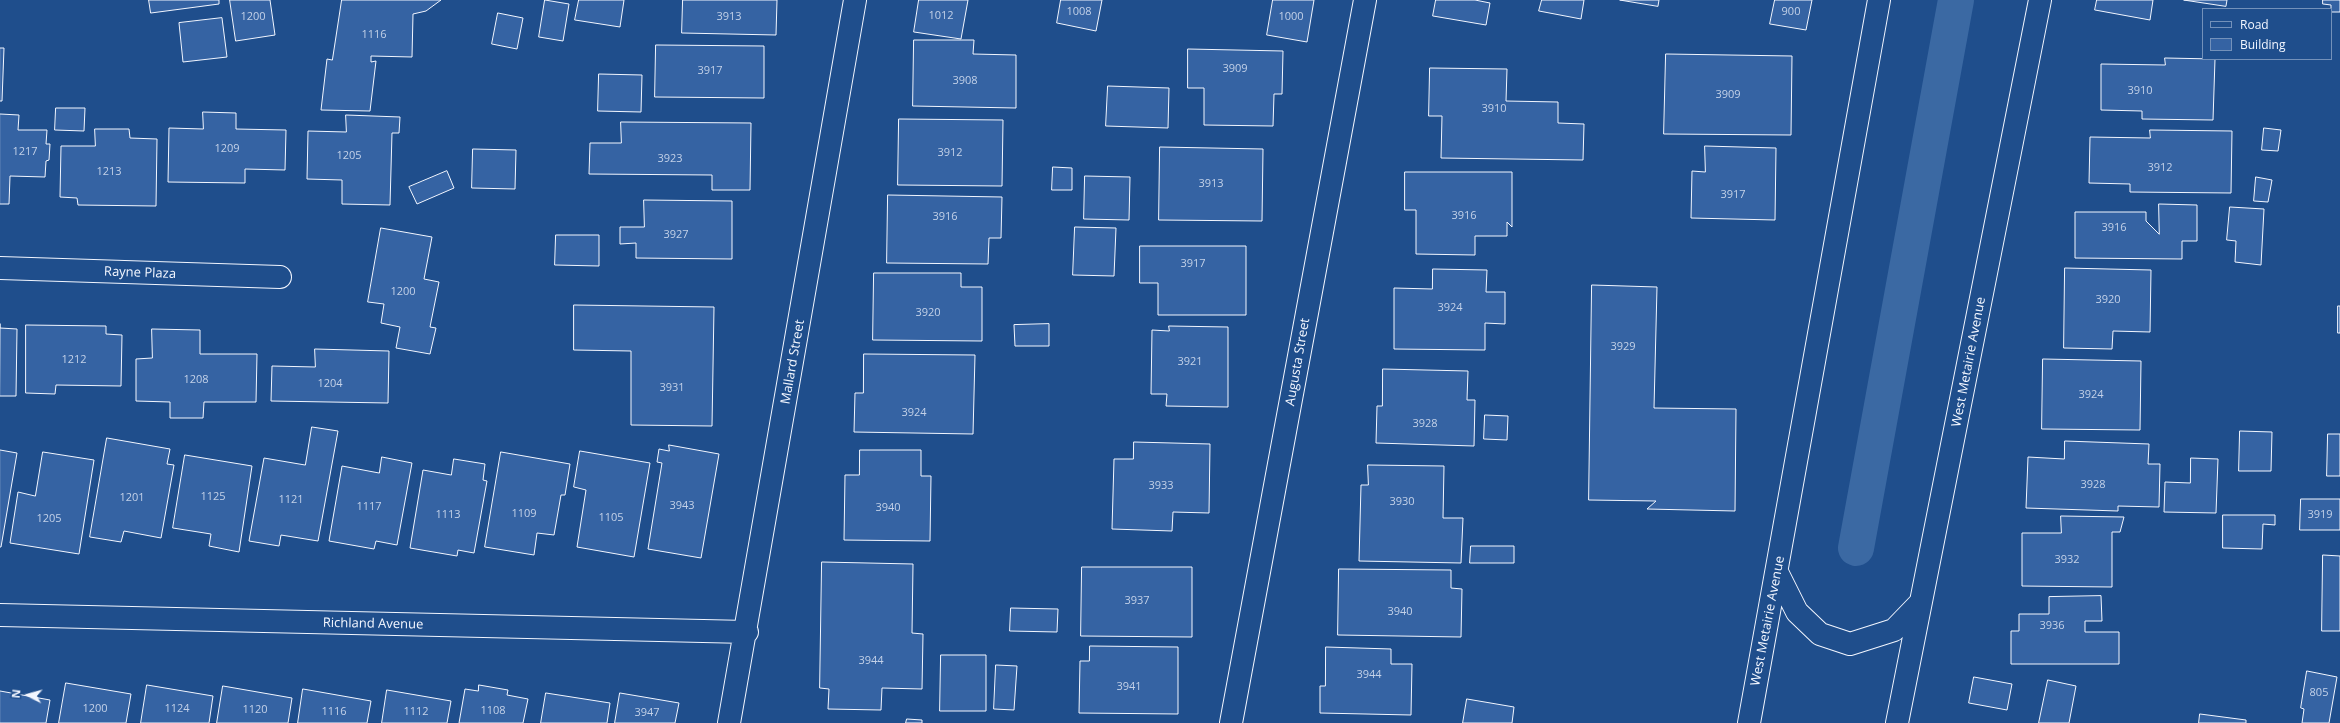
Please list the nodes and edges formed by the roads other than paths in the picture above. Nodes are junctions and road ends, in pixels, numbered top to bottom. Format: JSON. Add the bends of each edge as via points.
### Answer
{"nodes":[{"id":1,"x":855,"y":0,"type":"edge"},
{"id":2,"x":1365,"y":0,"type":"edge"},
{"id":3,"x":1879,"y":0,"type":"edge"},
{"id":4,"x":2038,"y":5,"type":"edge"},
{"id":5,"x":0,"y":268,"type":"edge"},
{"id":6,"x":280,"y":277,"type":"dead end"},
{"id":7,"x":1777,"y":572,"type":"junction"},
{"id":8,"x":1921,"y":602,"type":"junction"},
{"id":9,"x":0,"y":615,"type":"edge"},
{"id":10,"x":747,"y":632,"type":"junction"},
{"id":11,"x":730,"y":723,"type":"edge"},
{"id":12,"x":1232,"y":723,"type":"edge"},
{"id":13,"x":1749,"y":723,"type":"edge"},
{"id":14,"x":1897,"y":723,"type":"edge"}],
"edges":[{"from":1,"to":10,"type":"street","name":"Mallard Street"},
{"from":2,"to":12,"type":"street","name":"Augusta Street"},
{"from":3,"to":7,"type":"street","name":"West Metairie Avenue"},
{"from":4,"to":8,"type":"street","name":"West Metairie Avenue"},
{"from":5,"to":6,"type":"street","name":"Rayne Plaza"},
{"from":7,"to":8,"type":"street","via":[[1797,612],[1820,634],[1850,644],[1894,630]]},
{"from":7,"to":13,"type":"street","name":"West Metairie Avenue"},
{"from":8,"to":14,"type":"street","name":"West Metairie Avenue"},
{"from":9,"to":10,"type":"street","name":"Richland Avenue"},
{"from":10,"to":11,"type":"street","name":"Mallard Street"}]}
